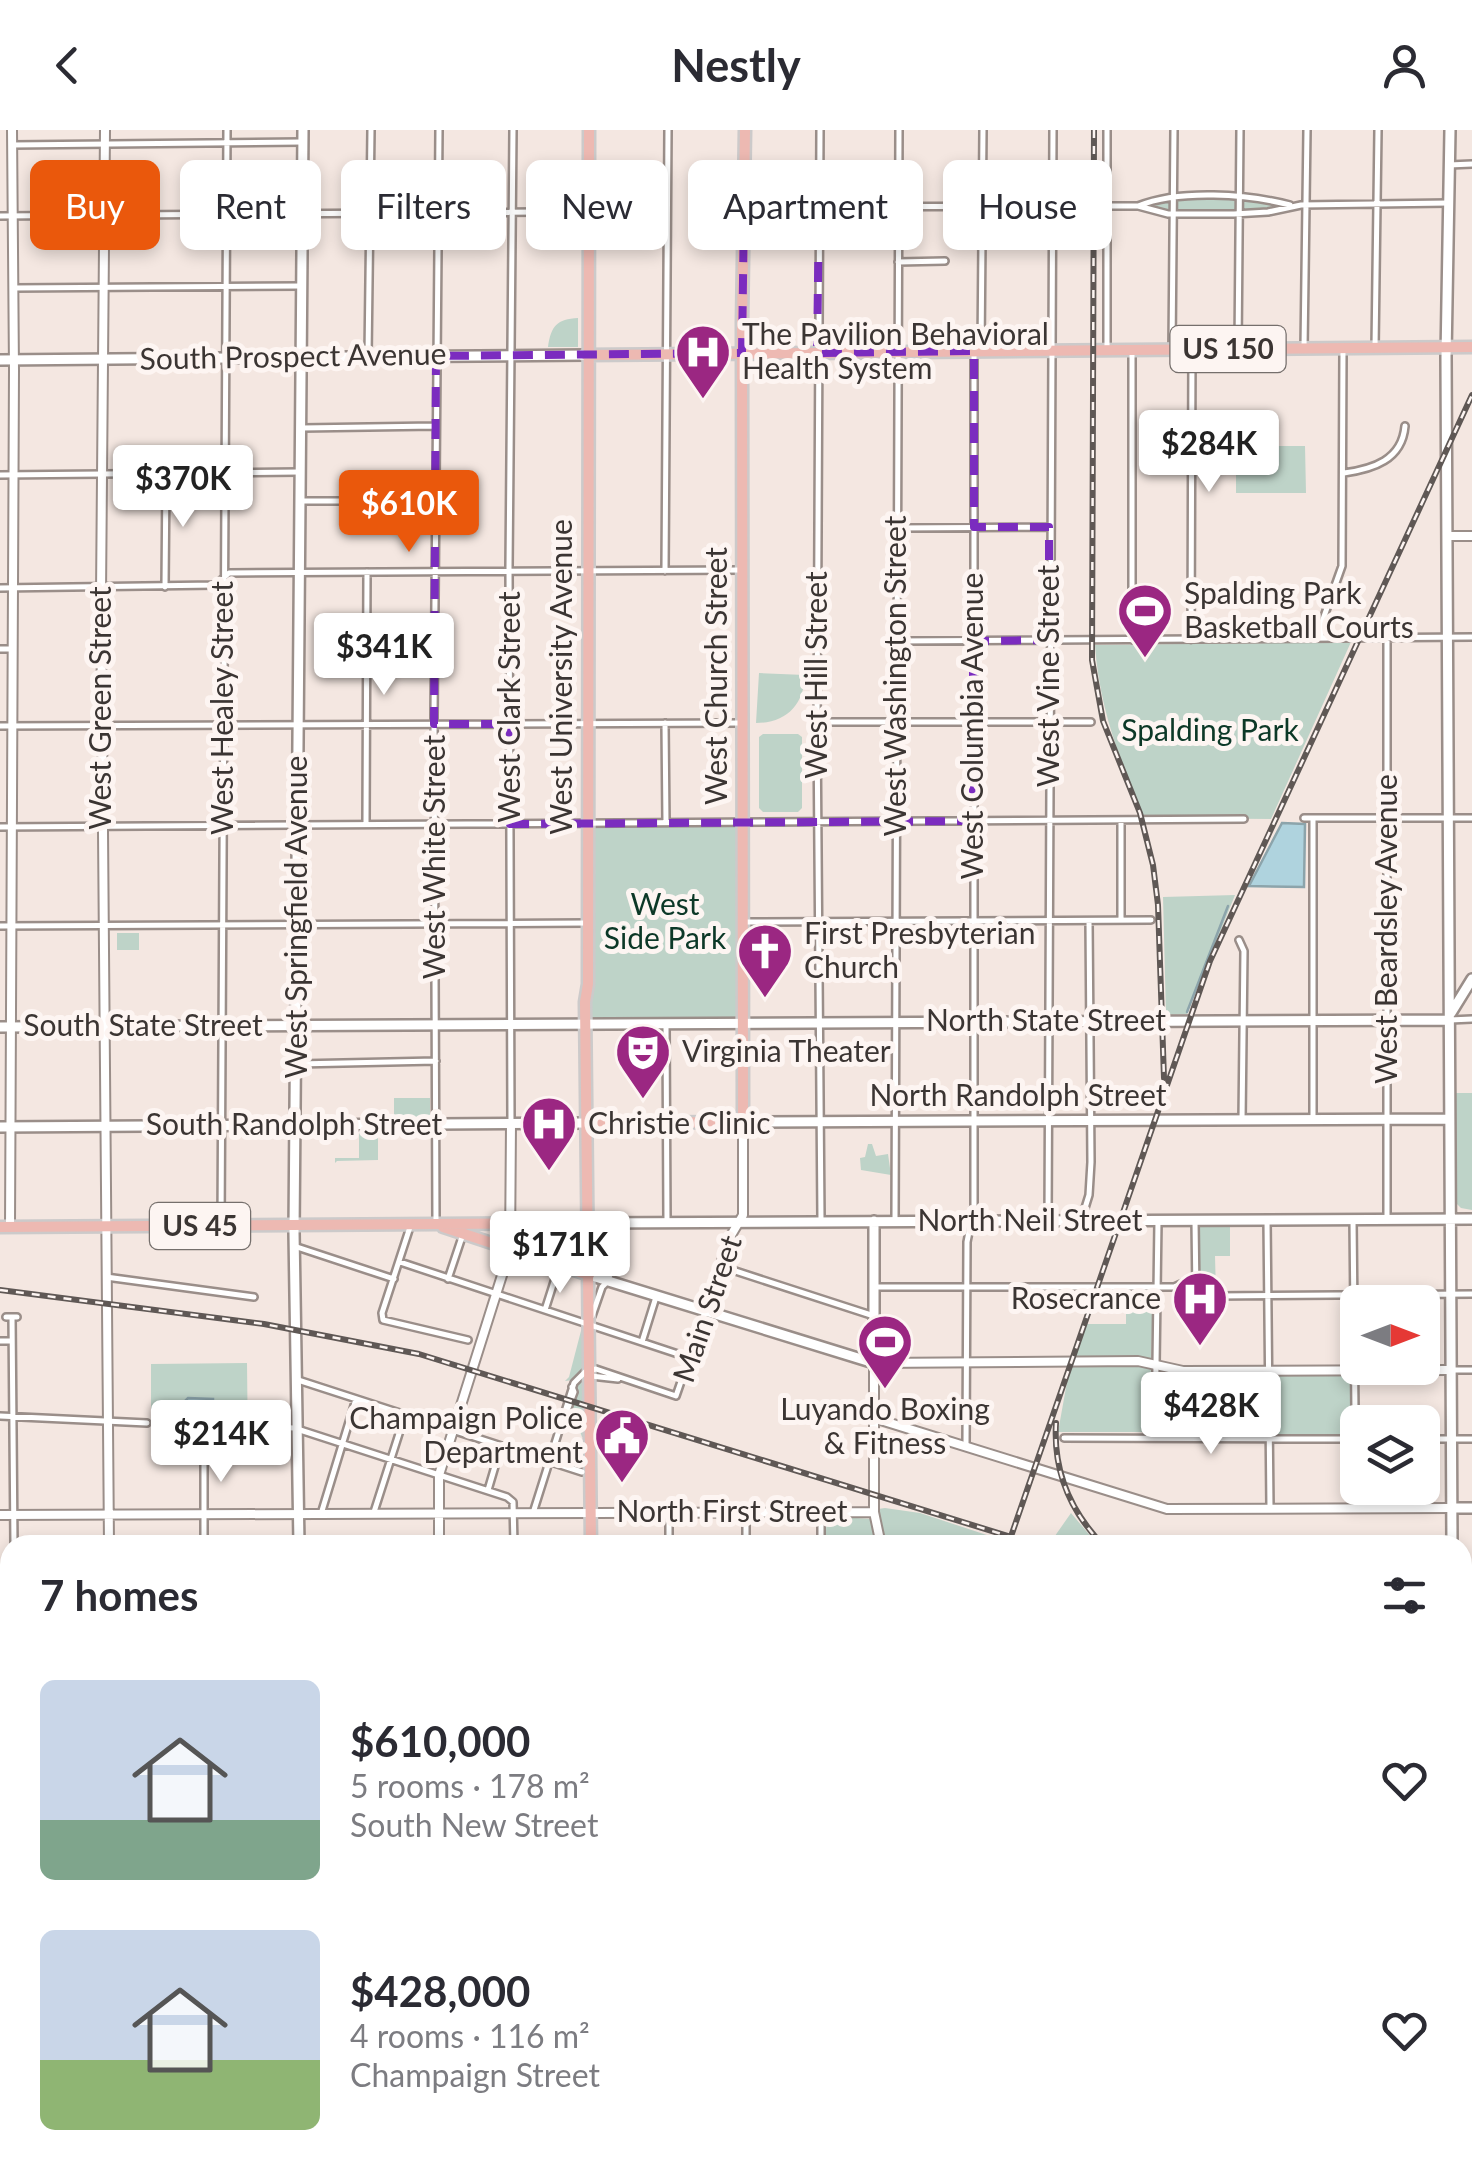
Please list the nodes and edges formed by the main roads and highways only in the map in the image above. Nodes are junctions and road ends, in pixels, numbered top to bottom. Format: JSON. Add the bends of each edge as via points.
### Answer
{"nodes":[{"id":1,"x":302,"y":130,"type":"edge"},
{"id":2,"x":589,"y":130,"type":"edge"},
{"id":3,"x":745,"y":130,"type":"edge"},
{"id":4,"x":1450,"y":130,"type":"edge"},
{"id":5,"x":1446,"y":347,"type":"junction"},
{"id":6,"x":1472,"y":347,"type":"edge"},
{"id":7,"x":742,"y":353,"type":"junction"},
{"id":8,"x":586,"y":355,"type":"junction"},
{"id":9,"x":300,"y":358,"type":"junction"},
{"id":10,"x":0,"y":360,"type":"edge"},
{"id":11,"x":1472,"y":979,"type":"edge"},
{"id":12,"x":1448,"y":1020,"type":"junction"},
{"id":13,"x":585,"y":1023,"type":"junction"},
{"id":14,"x":743,"y":1023,"type":"junction"},
{"id":15,"x":297,"y":1024,"type":"junction"},
{"id":16,"x":5,"y":1026,"type":"edge"},
{"id":17,"x":1449,"y":1119,"type":"junction"},
{"id":18,"x":744,"y":1122,"type":"junction"},
{"id":19,"x":587,"y":1123,"type":"junction"},
{"id":20,"x":297,"y":1125,"type":"junction"},
{"id":21,"x":5,"y":1127,"type":"edge"},
{"id":22,"x":1450,"y":1219,"type":"junction"},
{"id":23,"x":1472,"y":1219,"type":"edge"},
{"id":24,"x":874,"y":1221,"type":"junction"},
{"id":25,"x":588,"y":1224,"type":"junction"},
{"id":26,"x":294,"y":1225,"type":"junction"},
{"id":27,"x":436,"y":1225,"type":"junction"},
{"id":28,"x":5,"y":1227,"type":"edge"},
{"id":29,"x":589,"y":1275,"type":"junction"},
{"id":30,"x":1452,"y":1508,"type":"junction"},
{"id":31,"x":1472,"y":1508,"type":"edge"},
{"id":32,"x":299,"y":1535,"type":"edge"},
{"id":33,"x":591,"y":1535,"type":"edge"},
{"id":34,"x":1452,"y":1535,"type":"edge"}],
"edges":[{"from":1,"to":9,"type":"main road","name":"West Springfield Avenue"},
{"from":2,"to":8,"type":"main road","name":"West University Avenue"},
{"from":3,"to":7,"type":"main road","name":"West Church Street"},
{"from":4,"to":5,"type":"main road"},
{"from":5,"to":6,"type":"main road","number":"US 150"},
{"from":5,"to":7,"type":"main road","number":"US 150"},
{"from":5,"to":12,"type":"main road"},
{"from":7,"to":8,"type":"main road","number":"US 150"},
{"from":7,"to":14,"type":"main road","name":"West Church Street"},
{"from":8,"to":9,"type":"main road","name":"South Prospect Avenue","number":"US 150"},
{"from":8,"to":13,"type":"main road","name":"West University Avenue"},
{"from":9,"to":10,"type":"main road","name":"South Prospect Avenue"},
{"from":9,"to":15,"type":"main road","name":"West Springfield Avenue"},
{"from":11,"to":12,"type":"main road"},
{"from":12,"to":14,"type":"main road","name":"North State Street"},
{"from":12,"to":17,"type":"main road"},
{"from":13,"to":14,"type":"main road","name":"North State Street"},
{"from":13,"to":15,"type":"main road","name":"South State Street"},
{"from":13,"to":19,"type":"main road","name":"West University Avenue"},
{"from":14,"to":18,"type":"main road","name":"West Church Street"},
{"from":15,"to":16,"type":"main road","name":"South State Street"},
{"from":15,"to":20,"type":"main road","name":"West Springfield Avenue"},
{"from":17,"to":18,"type":"main road","name":"North Randolph Street"},
{"from":17,"to":22,"type":"main road"},
{"from":18,"to":19,"type":"main road","name":"North Randolph Street"},
{"from":19,"to":20,"type":"main road","name":"South Randolph Street"},
{"from":19,"to":25,"type":"main road","name":"West University Avenue"},
{"from":20,"to":21,"type":"main road","name":"South Randolph Street"},
{"from":20,"to":26,"type":"main road","name":"West Springfield Avenue"},
{"from":22,"to":23,"type":"main road","name":"North Neil Street"},
{"from":22,"to":24,"type":"main road","name":"North Neil Street"},
{"from":22,"to":30,"type":"main road"},
{"from":24,"to":25,"type":"main road","name":"North Neil Street"},
{"from":24,"to":29,"type":"main road","via":[[874,1364]]},
{"from":25,"to":27,"type":"main road"},
{"from":25,"to":29,"type":"main road","name":"West University Avenue"},
{"from":26,"to":27,"type":"main road"},
{"from":26,"to":28,"type":"main road","number":"US 45"},
{"from":26,"to":32,"type":"main road","number":"US 45"},
{"from":27,"to":29,"type":"main road"},
{"from":29,"to":33,"type":"main road","name":"West University Avenue"},
{"from":30,"to":31,"type":"main road"},
{"from":30,"to":34,"type":"main road"}]}
